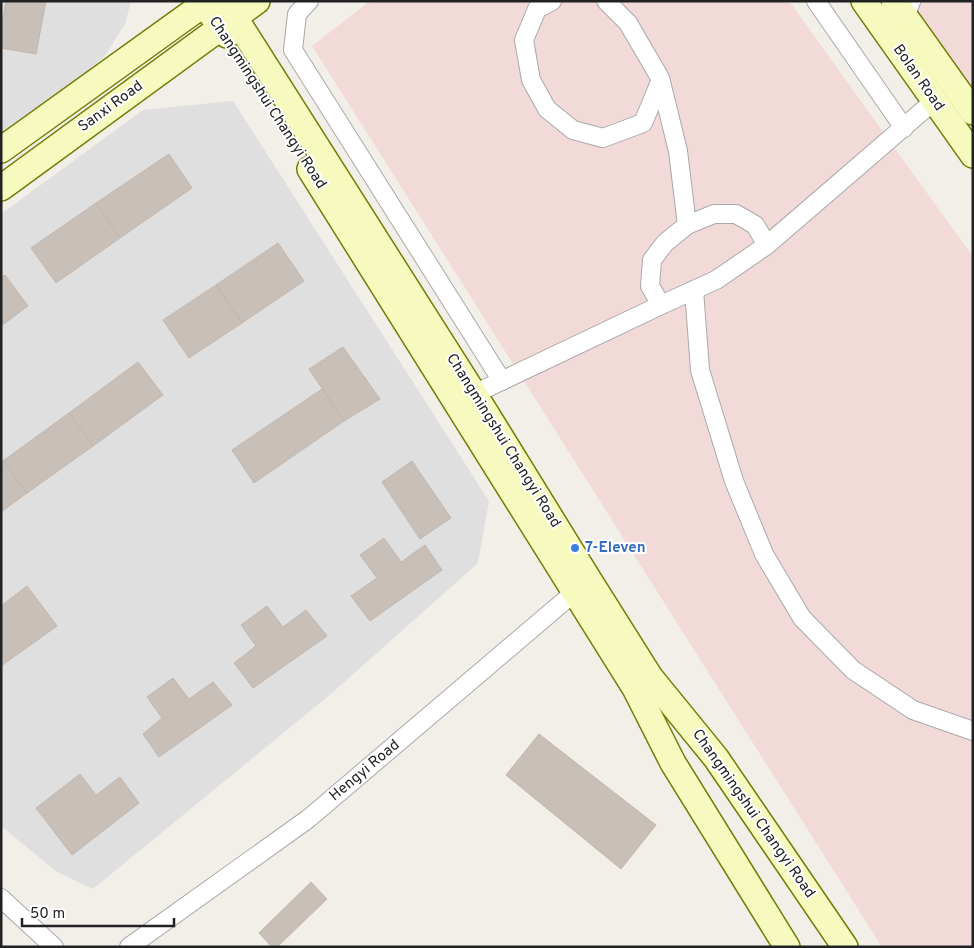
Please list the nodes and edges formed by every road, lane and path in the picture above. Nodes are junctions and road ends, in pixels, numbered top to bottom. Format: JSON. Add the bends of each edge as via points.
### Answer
{"nodes":[{"id":1,"x":257,"y":1,"type":"edge"},
{"id":2,"x":309,"y":1,"type":"edge"},
{"id":3,"x":552,"y":1,"type":"edge"},
{"id":4,"x":606,"y":1,"type":"edge"},
{"id":5,"x":816,"y":1,"type":"edge"},
{"id":6,"x":864,"y":1,"type":"edge"},
{"id":7,"x":894,"y":1,"type":"edge"},
{"id":8,"x":215,"y":9,"type":"edge"},
{"id":9,"x":901,"y":22,"type":"edge"},
{"id":10,"x":660,"y":82,"type":"junction"},
{"id":11,"x":934,"y":101,"type":"junction"},
{"id":12,"x":973,"y":112,"type":"edge"},
{"id":13,"x":904,"y":128,"type":"junction"},
{"id":14,"x":1,"y":150,"type":"edge"},
{"id":15,"x":973,"y":155,"type":"edge"},
{"id":16,"x":1,"y":188,"type":"edge"},
{"id":17,"x":687,"y":225,"type":"junction"},
{"id":18,"x":767,"y":245,"type":"junction"},
{"id":19,"x":694,"y":290,"type":"junction"},
{"id":20,"x":661,"y":304,"type":"junction"},
{"id":21,"x":502,"y":381,"type":"junction"},
{"id":22,"x":474,"y":394,"type":"junction"},
{"id":23,"x":582,"y":586,"type":"junction"},
{"id":24,"x":973,"y":731,"type":"edge"},
{"id":25,"x":1,"y":898,"type":"edge"},
{"id":26,"x":54,"y":947,"type":"edge"},
{"id":27,"x":129,"y":947,"type":"edge"},
{"id":28,"x":787,"y":947,"type":"edge"},
{"id":29,"x":845,"y":947,"type":"edge"}],
"edges":[{"from":1,"to":8,"type":"street"},
{"from":2,"to":21,"type":"street","via":[[297,14],[294,50]]},
{"from":3,"to":10,"type":"street","via":[[538,9],[524,40],[531,80],[547,109],[573,130],[603,138],[642,123]]},
{"from":4,"to":10,"type":"street","via":[[628,22]]},
{"from":5,"to":13,"type":"street"},
{"from":6,"to":9,"type":"street","name":"Bolan Road"},
{"from":7,"to":9,"type":"street","name":"Bolan Road"},
{"from":8,"to":14,"type":"street","name":"Sanxi Road"},
{"from":8,"to":16,"type":"street","name":"Sanxi Road"},
{"from":8,"to":22,"type":"street","name":"Changmingshui Changyi Road"},
{"from":8,"to":23,"type":"street","name":"Changmingshui Changyi Road"},
{"from":9,"to":11,"type":"street","name":"Bolan Road"},
{"from":9,"to":12,"type":"street","name":"Bolan Road"},
{"from":10,"to":17,"type":"street","via":[[678,151]]},
{"from":11,"to":13,"type":"street"},
{"from":11,"to":15,"type":"street","name":"Bolan Road"},
{"from":13,"to":18,"type":"street"},
{"from":17,"to":18,"type":"street","via":[[714,214],[736,214],[755,226]]},
{"from":17,"to":20,"type":"street","via":[[665,242],[652,260],[650,286]]},
{"from":18,"to":19,"type":"street","via":[[716,280]]},
{"from":19,"to":20,"type":"street"},
{"from":19,"to":24,"type":"street","via":[[700,370],[734,480],[764,554],[802,618],[853,670],[912,710]]},
{"from":20,"to":21,"type":"street"},
{"from":21,"to":22,"type":"street"},
{"from":22,"to":23,"type":"street","name":"Changmingshui Changyi Road"},
{"from":23,"to":27,"type":"street","name":"Hengyi Road","via":[[308,819]]},
{"from":23,"to":28,"type":"street","name":"Changmingshui Changyi Road","via":[[673,762]]},
{"from":23,"to":29,"type":"street","name":"Changmingshui Changyi Road","via":[[716,758]]},
{"from":25,"to":26,"type":"street"}]}
